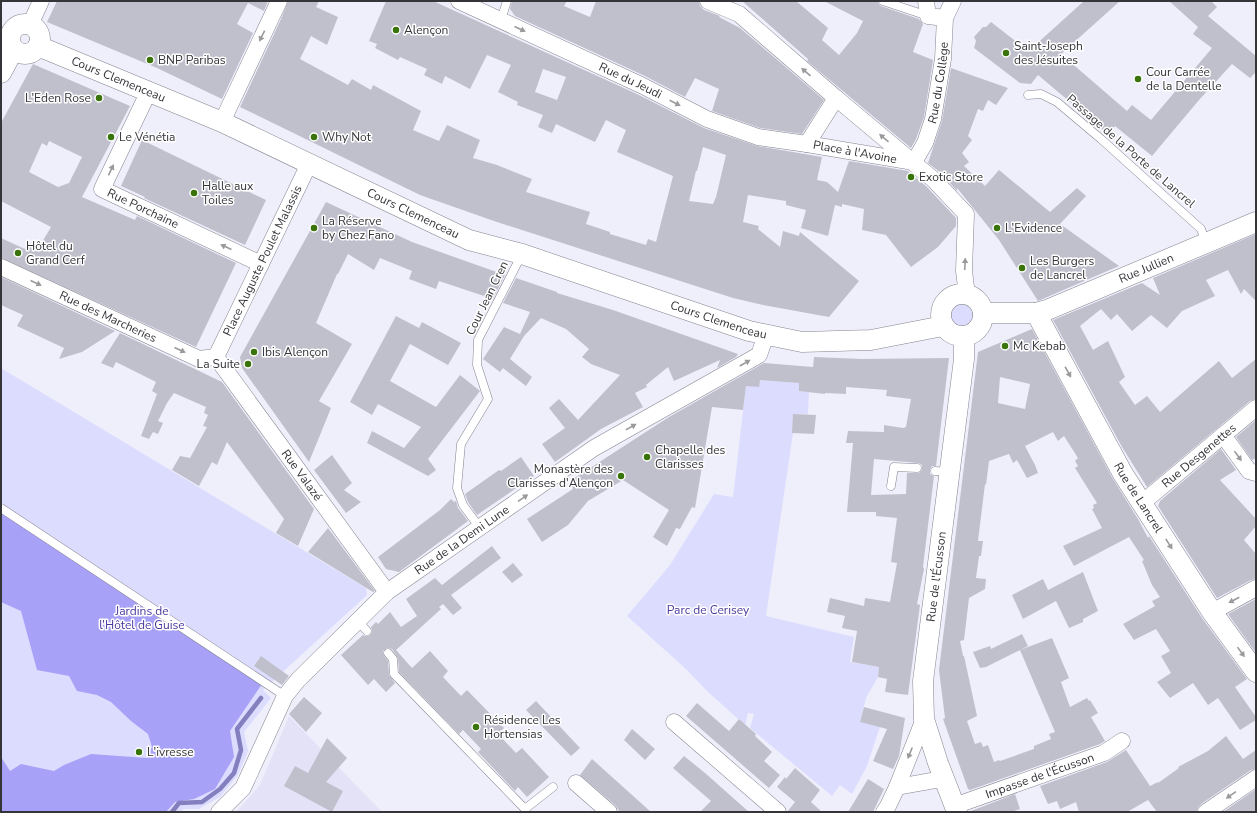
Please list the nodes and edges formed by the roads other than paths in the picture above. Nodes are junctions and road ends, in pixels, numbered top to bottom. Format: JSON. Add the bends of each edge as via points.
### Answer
{"nodes":[{"id":1,"x":41,"y":1,"type":"edge"},
{"id":2,"x":279,"y":1,"type":"edge"},
{"id":3,"x":459,"y":1,"type":"edge"},
{"id":4,"x":507,"y":1,"type":"edge"},
{"id":5,"x":708,"y":1,"type":"edge"},
{"id":6,"x":883,"y":1,"type":"edge"},
{"id":7,"x":953,"y":1,"type":"edge"},
{"id":8,"x":739,"y":8,"type":"edge"},
{"id":9,"x":927,"y":8,"type":"edge"},
{"id":10,"x":945,"y":18,"type":"junction"},
{"id":11,"x":501,"y":20,"type":"junction"},
{"id":12,"x":15,"y":26,"type":"edge"},
{"id":13,"x":38,"y":46,"type":"junction"},
{"id":14,"x":14,"y":49,"type":"junction"},
{"id":15,"x":1,"y":73,"type":"edge"},
{"id":16,"x":149,"y":91,"type":"junction"},
{"id":17,"x":1028,"y":95,"type":"dead end"},
{"id":18,"x":836,"y":98,"type":"junction"},
{"id":19,"x":222,"y":122,"type":"junction"},
{"id":20,"x":807,"y":144,"type":"junction"},
{"id":21,"x":914,"y":162,"type":"junction"},
{"id":22,"x":309,"y":164,"type":"junction"},
{"id":23,"x":1256,"y":222,"type":"edge"},
{"id":24,"x":1207,"y":243,"type":"junction"},
{"id":25,"x":522,"y":254,"type":"junction"},
{"id":26,"x":261,"y":264,"type":"junction"},
{"id":27,"x":1,"y":267,"type":"edge"},
{"id":28,"x":967,"y":295,"type":"junction"},
{"id":29,"x":983,"y":313,"type":"junction"},
{"id":30,"x":1036,"y":313,"type":"junction"},
{"id":31,"x":943,"y":326,"type":"junction"},
{"id":32,"x":766,"y":335,"type":"junction"},
{"id":33,"x":964,"y":337,"type":"junction"},
{"id":34,"x":216,"y":357,"type":"junction"},
{"id":35,"x":1256,"y":408,"type":"edge"},
{"id":36,"x":1223,"y":435,"type":"junction"},
{"id":37,"x":917,"y":468,"type":"dead end"},
{"id":38,"x":1256,"y":473,"type":"edge"},
{"id":39,"x":891,"y":486,"type":"dead end"},
{"id":40,"x":1142,"y":503,"type":"junction"},
{"id":41,"x":1,"y":508,"type":"edge"},
{"id":42,"x":480,"y":528,"type":"junction"},
{"id":43,"x":1256,"y":588,"type":"edge"},
{"id":44,"x":387,"y":592,"type":"junction"},
{"id":45,"x":1212,"y":612,"type":"junction"},
{"id":46,"x":388,"y":654,"type":"dead end"},
{"id":47,"x":1256,"y":672,"type":"edge"},
{"id":48,"x":285,"y":696,"type":"junction"},
{"id":49,"x":924,"y":718,"type":"junction"},
{"id":50,"x":674,"y":722,"type":"dead end"},
{"id":51,"x":1122,"y":741,"type":"dead end"},
{"id":52,"x":1256,"y":778,"type":"edge"},
{"id":53,"x":945,"y":780,"type":"junction"},
{"id":54,"x":576,"y":783,"type":"dead end"},
{"id":55,"x":553,"y":787,"type":"dead end"},
{"id":56,"x":897,"y":787,"type":"junction"},
{"id":57,"x":956,"y":809,"type":"edge"},
{"id":58,"x":219,"y":812,"type":"edge"},
{"id":59,"x":609,"y":812,"type":"edge"},
{"id":60,"x":778,"y":812,"type":"edge"},
{"id":61,"x":884,"y":812,"type":"edge"},
{"id":62,"x":1206,"y":812,"type":"edge"}],
"edges":[{"from":1,"to":12,"type":"street"},
{"from":2,"to":19,"type":"street","one_way":true},
{"from":3,"to":11,"type":"street","name":"Rue du Jeudi"},
{"from":4,"to":11,"type":"lane"},
{"from":5,"to":8,"type":"street"},
{"from":6,"to":9,"type":"lane"},
{"from":7,"to":10,"type":"street","name":"Rue du Collège"},
{"from":18,"to":8,"type":"street","one_way":true},
{"from":9,"to":10,"type":"street"},
{"from":10,"to":21,"type":"street","name":"Rue du Collège","via":[[943,59],[933,119],[925,143]]},
{"from":11,"to":20,"type":"street","name":"Rue du Jeudi","one_way":true,"via":[[641,85],[707,119],[758,136]]},
{"from":12,"to":13,"type":"street","via":[[37,31]]},
{"from":12,"to":14,"type":"street","via":[[10,42]]},
{"from":13,"to":14,"type":"street","via":[[27,54]]},
{"from":13,"to":16,"type":"street","name":"Cours Clemenceau"},
{"from":14,"to":15,"type":"street"},
{"from":16,"to":19,"type":"street","name":"Cours Clemenceau"},
{"from":26,"to":16,"type":"street","name":"Rue Porchaine","one_way":true,"via":[[102,189]]},
{"from":17,"to":24,"type":"lane","name":"Passage de la Porte de Lancrel","via":[[1041,94],[1057,102],[1201,229]]},
{"from":18,"to":20,"type":"street","name":"Place à l'Avoine"},
{"from":21,"to":18,"type":"street","name":"Place à l'Avoine","one_way":true},
{"from":19,"to":22,"type":"street","name":"Cours Clemenceau"},
{"from":20,"to":21,"type":"street","name":"Place à l'Avoine"},
{"from":28,"to":21,"type":"street","one_way":true,"via":[[964,272],[966,214]]},
{"from":22,"to":25,"type":"street","name":"Cours Clemenceau","via":[[469,240]]},
{"from":22,"to":26,"type":"street","name":"Place Auguste Poulet Malassis"},
{"from":23,"to":24,"type":"street","name":"Rue Jullien"},
{"from":24,"to":30,"type":"street","name":"Rue Jullien"},
{"from":25,"to":32,"type":"street","name":"Cours Clemenceau"},
{"from":25,"to":42,"type":"lane","name":"Cour Jean Cren","via":[[478,340],[476,365],[488,399],[461,444],[456,488],[462,505]]},
{"from":26,"to":34,"type":"street","name":"Place Auguste Poulet Malassis"},
{"from":27,"to":34,"type":"street","name":"Rue des Marcheries","one_way":true,"via":[[199,359]]},
{"from":28,"to":29,"type":"street","via":[[975,298]]},
{"from":28,"to":31,"type":"street","via":[[959,294],[946,301],[941,309],[940,318]]},
{"from":29,"to":30,"type":"street","name":"Rue Jullien"},
{"from":29,"to":33,"type":"street","via":[[979,328]]},
{"from":30,"to":40,"type":"street","name":"Rue de Lancrel","one_way":true,"via":[[1123,474]]},
{"from":31,"to":32,"type":"street","name":"Cours Clemenceau","via":[[871,340],[802,342]]},
{"from":31,"to":33,"type":"street","via":[[948,332]]},
{"from":42,"to":32,"type":"street","name":"Rue de la Demi Lune","one_way":true,"via":[[594,448],[759,355]]},
{"from":33,"to":49,"type":"street","name":"Rue de l'Écusson","via":[[964,358],[942,471],[923,680]]},
{"from":34,"to":44,"type":"street","name":"Rue Valazé"},
{"from":35,"to":36,"type":"street","name":"Rue Desgenettes"},
{"from":36,"to":38,"type":"street","one_way":true,"via":[[1249,471]]},
{"from":36,"to":40,"type":"street","name":"Rue Desgenettes"},
{"from":37,"to":39,"type":"lane","via":[[894,467]]},
{"from":40,"to":45,"type":"street","name":"Rue de Lancrel","one_way":true},
{"from":41,"to":48,"type":"lane"},
{"from":42,"to":44,"type":"street","name":"Rue de la Demi Lune"},
{"from":43,"to":45,"type":"street","one_way":true},
{"from":44,"to":48,"type":"street","name":"Rue de la Demi Lune","via":[[362,626],[298,680]]},
{"from":45,"to":47,"type":"street","name":"Rue de Lancrel","one_way":true},
{"from":46,"to":55,"type":"lane","via":[[393,659],[394,674],[525,809]]},
{"from":48,"to":58,"type":"street","name":"Rue de la Demi Lune","via":[[243,788]]},
{"from":49,"to":53,"type":"street","name":"Rue de l'Écusson"},
{"from":49,"to":56,"type":"street","one_way":true},
{"from":50,"to":60,"type":"street"},
{"from":51,"to":57,"type":"street","name":"Impasse de l'Écusson","via":[[1104,753]]},
{"from":52,"to":62,"type":"street","one_way":true},
{"from":53,"to":56,"type":"street"},
{"from":53,"to":57,"type":"street","name":"Rue de l'Écusson"},
{"from":54,"to":59,"type":"street"},
{"from":56,"to":61,"type":"street"}]}
